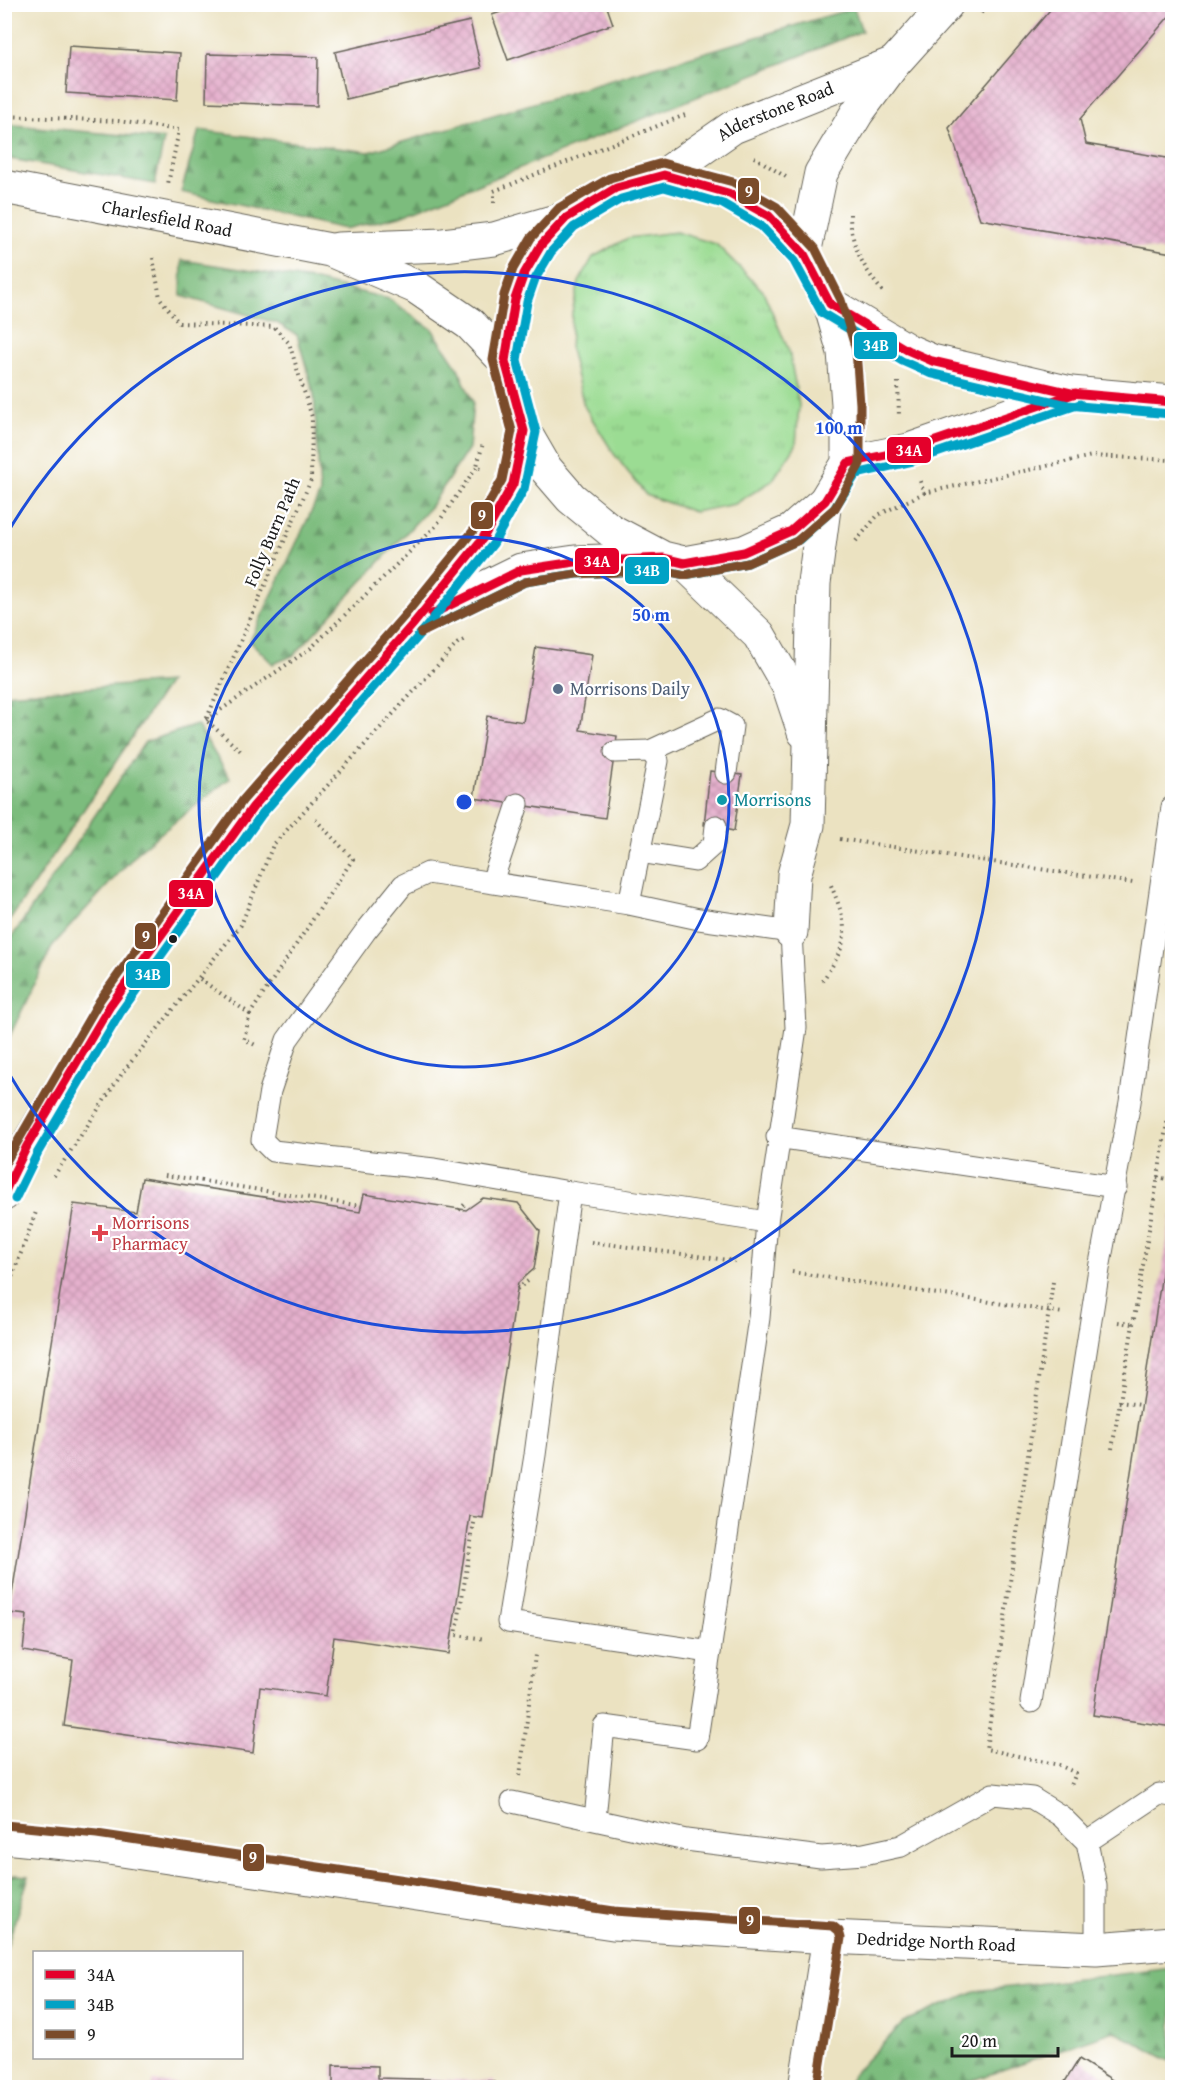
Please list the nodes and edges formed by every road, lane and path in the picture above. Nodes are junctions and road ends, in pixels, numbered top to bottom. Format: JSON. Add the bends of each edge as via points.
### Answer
{"nodes":[{"id":1,"x":947,"y":4,"type":"edge"},
{"id":2,"x":988,"y":4,"type":"edge"},
{"id":3,"x":981,"y":14,"type":"dead end"},
{"id":4,"x":894,"y":63,"type":"junction"},
{"id":5,"x":689,"y":114,"type":"dead end"},
{"id":6,"x":4,"y":116,"type":"edge"},
{"id":7,"x":733,"y":128,"type":"junction"},
{"id":8,"x":664,"y":175,"type":"junction"},
{"id":9,"x":168,"y":184,"type":"dead end"},
{"id":10,"x":4,"y":186,"type":"edge"},
{"id":11,"x":818,"y":188,"type":"junction"},
{"id":12,"x":566,"y":218,"type":"junction"},
{"id":13,"x":494,"y":239,"type":"junction"},
{"id":14,"x":330,"y":250,"type":"junction"},
{"id":15,"x":804,"y":254,"type":"junction"},
{"id":16,"x":153,"y":258,"type":"dead end"},
{"id":17,"x":888,"y":298,"type":"dead end"},
{"id":18,"x":830,"y":304,"type":"junction"},
{"id":19,"x":505,"y":361,"type":"junction"},
{"id":20,"x":1071,"y":393,"type":"junction"},
{"id":21,"x":1173,"y":402,"type":"edge"},
{"id":22,"x":487,"y":431,"type":"dead end"},
{"id":23,"x":524,"y":431,"type":"junction"},
{"id":24,"x":1173,"y":460,"type":"edge"},
{"id":25,"x":848,"y":463,"type":"junction"},
{"id":26,"x":477,"y":466,"type":"junction"},
{"id":27,"x":513,"y":484,"type":"junction"},
{"id":28,"x":924,"y":493,"type":"dead end"},
{"id":29,"x":825,"y":501,"type":"junction"},
{"id":30,"x":674,"y":561,"type":"junction"},
{"id":31,"x":414,"y":623,"type":"junction"},
{"id":32,"x":468,"y":637,"type":"dead end"},
{"id":33,"x":206,"y":720,"type":"junction"},
{"id":34,"x":650,"y":751,"type":"junction"},
{"id":35,"x":811,"y":751,"type":"junction"},
{"id":36,"x":615,"y":752,"type":"dead end"},
{"id":37,"x":243,"y":753,"type":"dead end"},
{"id":38,"x":726,"y":773,"type":"dead end"},
{"id":39,"x":518,"y":804,"type":"dead end"},
{"id":40,"x":1173,"y":807,"type":"edge"},
{"id":41,"x":313,"y":817,"type":"dead end"},
{"id":42,"x":716,"y":826,"type":"dead end"},
{"id":43,"x":831,"y":838,"type":"dead end"},
{"id":44,"x":639,"y":852,"type":"junction"},
{"id":45,"x":830,"y":872,"type":"dead end"},
{"id":46,"x":492,"y":882,"type":"junction"},
{"id":47,"x":1160,"y":887,"type":"junction"},
{"id":48,"x":629,"y":904,"type":"junction"},
{"id":49,"x":791,"y":932,"type":"junction"},
{"id":50,"x":200,"y":979,"type":"junction"},
{"id":51,"x":822,"y":993,"type":"dead end"},
{"id":52,"x":1173,"y":1093,"type":"edge"},
{"id":53,"x":777,"y":1137,"type":"junction"},
{"id":54,"x":165,"y":1175,"type":"dead end"},
{"id":55,"x":1157,"y":1177,"type":"junction"},
{"id":56,"x":1173,"y":1180,"type":"edge"},
{"id":57,"x":49,"y":1184,"type":"dead end"},
{"id":58,"x":1116,"y":1187,"type":"junction"},
{"id":59,"x":570,"y":1192,"type":"junction"},
{"id":60,"x":4,"y":1194,"type":"edge"},
{"id":61,"x":468,"y":1202,"type":"dead end"},
{"id":62,"x":39,"y":1204,"type":"dead end"},
{"id":63,"x":361,"y":1206,"type":"dead end"},
{"id":64,"x":459,"y":1210,"type":"dead end"},
{"id":65,"x":767,"y":1222,"type":"junction"},
{"id":66,"x":564,"y":1239,"type":"junction"},
{"id":67,"x":764,"y":1256,"type":"junction"},
{"id":68,"x":533,"y":1276,"type":"dead end"},
{"id":69,"x":1053,"y":1282,"type":"dead end"},
{"id":70,"x":517,"y":1289,"type":"dead end"},
{"id":71,"x":4,"y":1299,"type":"edge"},
{"id":72,"x":1049,"y":1311,"type":"junction"},
{"id":73,"x":1092,"y":1317,"type":"junction"},
{"id":74,"x":1131,"y":1324,"type":"junction"},
{"id":75,"x":1119,"y":1402,"type":"junction"},
{"id":76,"x":1142,"y":1405,"type":"dead end"},
{"id":77,"x":1112,"y":1449,"type":"dead end"},
{"id":78,"x":475,"y":1517,"type":"dead end"},
{"id":79,"x":490,"y":1640,"type":"dead end"},
{"id":80,"x":537,"y":1646,"type":"dead end"},
{"id":81,"x":710,"y":1652,"type":"junction"},
{"id":82,"x":1031,"y":1702,"type":"dead end"},
{"id":83,"x":1059,"y":1765,"type":"dead end"},
{"id":84,"x":4,"y":1780,"type":"edge"},
{"id":85,"x":1173,"y":1796,"type":"edge"},
{"id":86,"x":4,"y":1803,"type":"edge"},
{"id":87,"x":515,"y":1803,"type":"joint"},
{"id":88,"x":4,"y":1813,"type":"edge"},
{"id":89,"x":595,"y":1820,"type":"junction"},
{"id":90,"x":4,"y":1837,"type":"edge"},
{"id":91,"x":58,"y":1840,"type":"junction"},
{"id":92,"x":1087,"y":1842,"type":"junction"},
{"id":93,"x":829,"y":1937,"type":"junction"},
{"id":94,"x":1173,"y":1943,"type":"edge"},
{"id":95,"x":1096,"y":1949,"type":"junction"},
{"id":96,"x":805,"y":2088,"type":"edge"}],
"edges":[{"from":1,"to":4,"type":"street","name":"Alderstone Road"},
{"from":2,"to":3,"type":"path"},
{"from":4,"to":7,"type":"street","name":"Alderstone Road"},
{"from":4,"to":11,"type":"street","name":"Alderstone Road","via":[[857,113],[821,173]]},
{"from":5,"to":13,"type":"path","via":[[494,191]]},
{"from":6,"to":9,"type":"path","via":[[118,121],[178,130]]},
{"from":7,"to":8,"type":"street","name":"Alderstone Road"},
{"from":7,"to":11,"type":"path","via":[[742,149],[793,182]]},
{"from":8,"to":12,"type":"street","via":[[616,188]]},
{"from":8,"to":15,"type":"street","via":[[728,193],[769,216]]},
{"from":10,"to":14,"type":"street","name":"Charlesfield Road"},
{"from":11,"to":15,"type":"street","name":"Alderstone Road"},
{"from":11,"to":17,"type":"path","via":[[850,194],[850,223],[857,252]]},
{"from":12,"to":13,"type":"street","name":"Charlesfield Road"},
{"from":12,"to":19,"type":"street","via":[[541,245],[524,274],[515,299]]},
{"from":13,"to":14,"type":"street","name":"Charlesfield Road"},
{"from":14,"to":19,"type":"street","name":"Charlesfield Road","via":[[416,287],[470,324]]},
{"from":15,"to":18,"type":"street"},
{"from":16,"to":33,"type":"path","name":"Folly Burn Path","via":[[160,298],[179,324],[274,327],[289,343],[312,417],[311,480]]},
{"from":18,"to":20,"type":"street","via":[[932,361]]},
{"from":18,"to":25,"type":"street","via":[[844,352]]},
{"from":19,"to":23,"type":"street"},
{"from":20,"to":21,"type":"street"},
{"from":20,"to":25,"type":"street","via":[[909,450]]},
{"from":22,"to":26,"type":"path"},
{"from":23,"to":27,"type":"street"},
{"from":23,"to":30,"type":"street","via":[[546,469],[571,498],[610,530]]},
{"from":24,"to":28,"type":"path","via":[[1092,456]]},
{"from":25,"to":29,"type":"street"},
{"from":26,"to":27,"type":"path"},
{"from":26,"to":33,"type":"path","via":[[436,526],[311,648]]},
{"from":27,"to":31,"type":"street","via":[[483,538]]},
{"from":29,"to":30,"type":"street","via":[[790,531],[744,552]]},
{"from":29,"to":35,"type":"street","via":[[814,583]]},
{"from":30,"to":31,"type":"street","via":[[575,562],[522,570]]},
{"from":30,"to":35,"type":"street","via":[[759,635],[789,687]]},
{"from":31,"to":60,"type":"street","via":[[253,807],[110,1006],[27,1146]]},
{"from":32,"to":50,"type":"path","via":[[458,643],[273,844],[241,925]]},
{"from":33,"to":37,"type":"path"},
{"from":34,"to":36,"type":"lane"},
{"from":34,"to":38,"type":"lane","via":[[719,719],[732,726]]},
{"from":34,"to":44,"type":"lane","via":[[657,762]]},
{"from":35,"to":49,"type":"street","via":[[808,825],[794,875]]},
{"from":39,"to":46,"type":"lane"},
{"from":40,"to":47,"type":"lane"},
{"from":41,"to":50,"type":"path","via":[[353,859],[250,1014]]},
{"from":42,"to":44,"type":"lane","via":[[714,844],[695,861]]},
{"from":43,"to":47,"type":"path"},
{"from":44,"to":48,"type":"lane"},
{"from":45,"to":51,"type":"path","via":[[845,936],[839,957],[822,981]]},
{"from":46,"to":48,"type":"lane"},
{"from":46,"to":59,"type":"lane","via":[[428,873],[403,885],[364,932],[287,1040],[270,1091],[262,1140],[273,1151],[434,1169]]},
{"from":47,"to":58,"type":"lane"},
{"from":48,"to":49,"type":"lane"},
{"from":49,"to":53,"type":"lane","via":[[796,1028]]},
{"from":50,"to":57,"type":"path","via":[[123,1072]]},
{"from":52,"to":55,"type":"path"},
{"from":53,"to":58,"type":"lane"},
{"from":53,"to":65,"type":"lane"},
{"from":54,"to":63,"type":"path"},
{"from":55,"to":56,"type":"path"},
{"from":55,"to":74,"type":"path"},
{"from":58,"to":73,"type":"lane"},
{"from":59,"to":65,"type":"lane"},
{"from":59,"to":66,"type":"lane"},
{"from":61,"to":64,"type":"path"},
{"from":62,"to":71,"type":"path"},
{"from":65,"to":67,"type":"lane"},
{"from":66,"to":67,"type":"path","via":[[736,1262]]},
{"from":66,"to":81,"type":"lane","via":[[508,1622]]},
{"from":67,"to":72,"type":"path","via":[[792,1259],[790,1272]]},
{"from":67,"to":81,"type":"lane","via":[[758,1328]]},
{"from":68,"to":70,"type":"path"},
{"from":69,"to":72,"type":"path"},
{"from":72,"to":73,"type":"path"},
{"from":72,"to":83,"type":"path","via":[[986,1749]]},
{"from":73,"to":74,"type":"path"},
{"from":73,"to":82,"type":"lane"},
{"from":74,"to":75,"type":"path"},
{"from":75,"to":76,"type":"path"},
{"from":75,"to":77,"type":"path"},
{"from":78,"to":79,"type":"path","via":[[456,1635]]},
{"from":80,"to":87,"type":"path"},
{"from":81,"to":89,"type":"lane","via":[[697,1739],[604,1726]]},
{"from":84,"to":86,"type":"path","via":[[8,1784]]},
{"from":85,"to":92,"type":"lane","via":[[1159,1794]]},
{"from":87,"to":89,"type":"lane"},
{"from":88,"to":91,"type":"street","name":"Dedridge North Road"},
{"from":89,"to":92,"type":"lane","via":[[686,1840],[820,1857],[901,1846],[993,1794],[1032,1798],[1061,1816]]},
{"from":90,"to":91,"type":"street","name":"Dedridge North Road"},
{"from":91,"to":93,"type":"street","name":"Dedridge North Road","via":[[613,1923]]},
{"from":92,"to":95,"type":"lane","via":[[1096,1886]]},
{"from":93,"to":95,"type":"street","name":"Dedridge North Road"},
{"from":93,"to":96,"type":"street"},
{"from":94,"to":95,"type":"street","name":"Dedridge North Road"}]}
